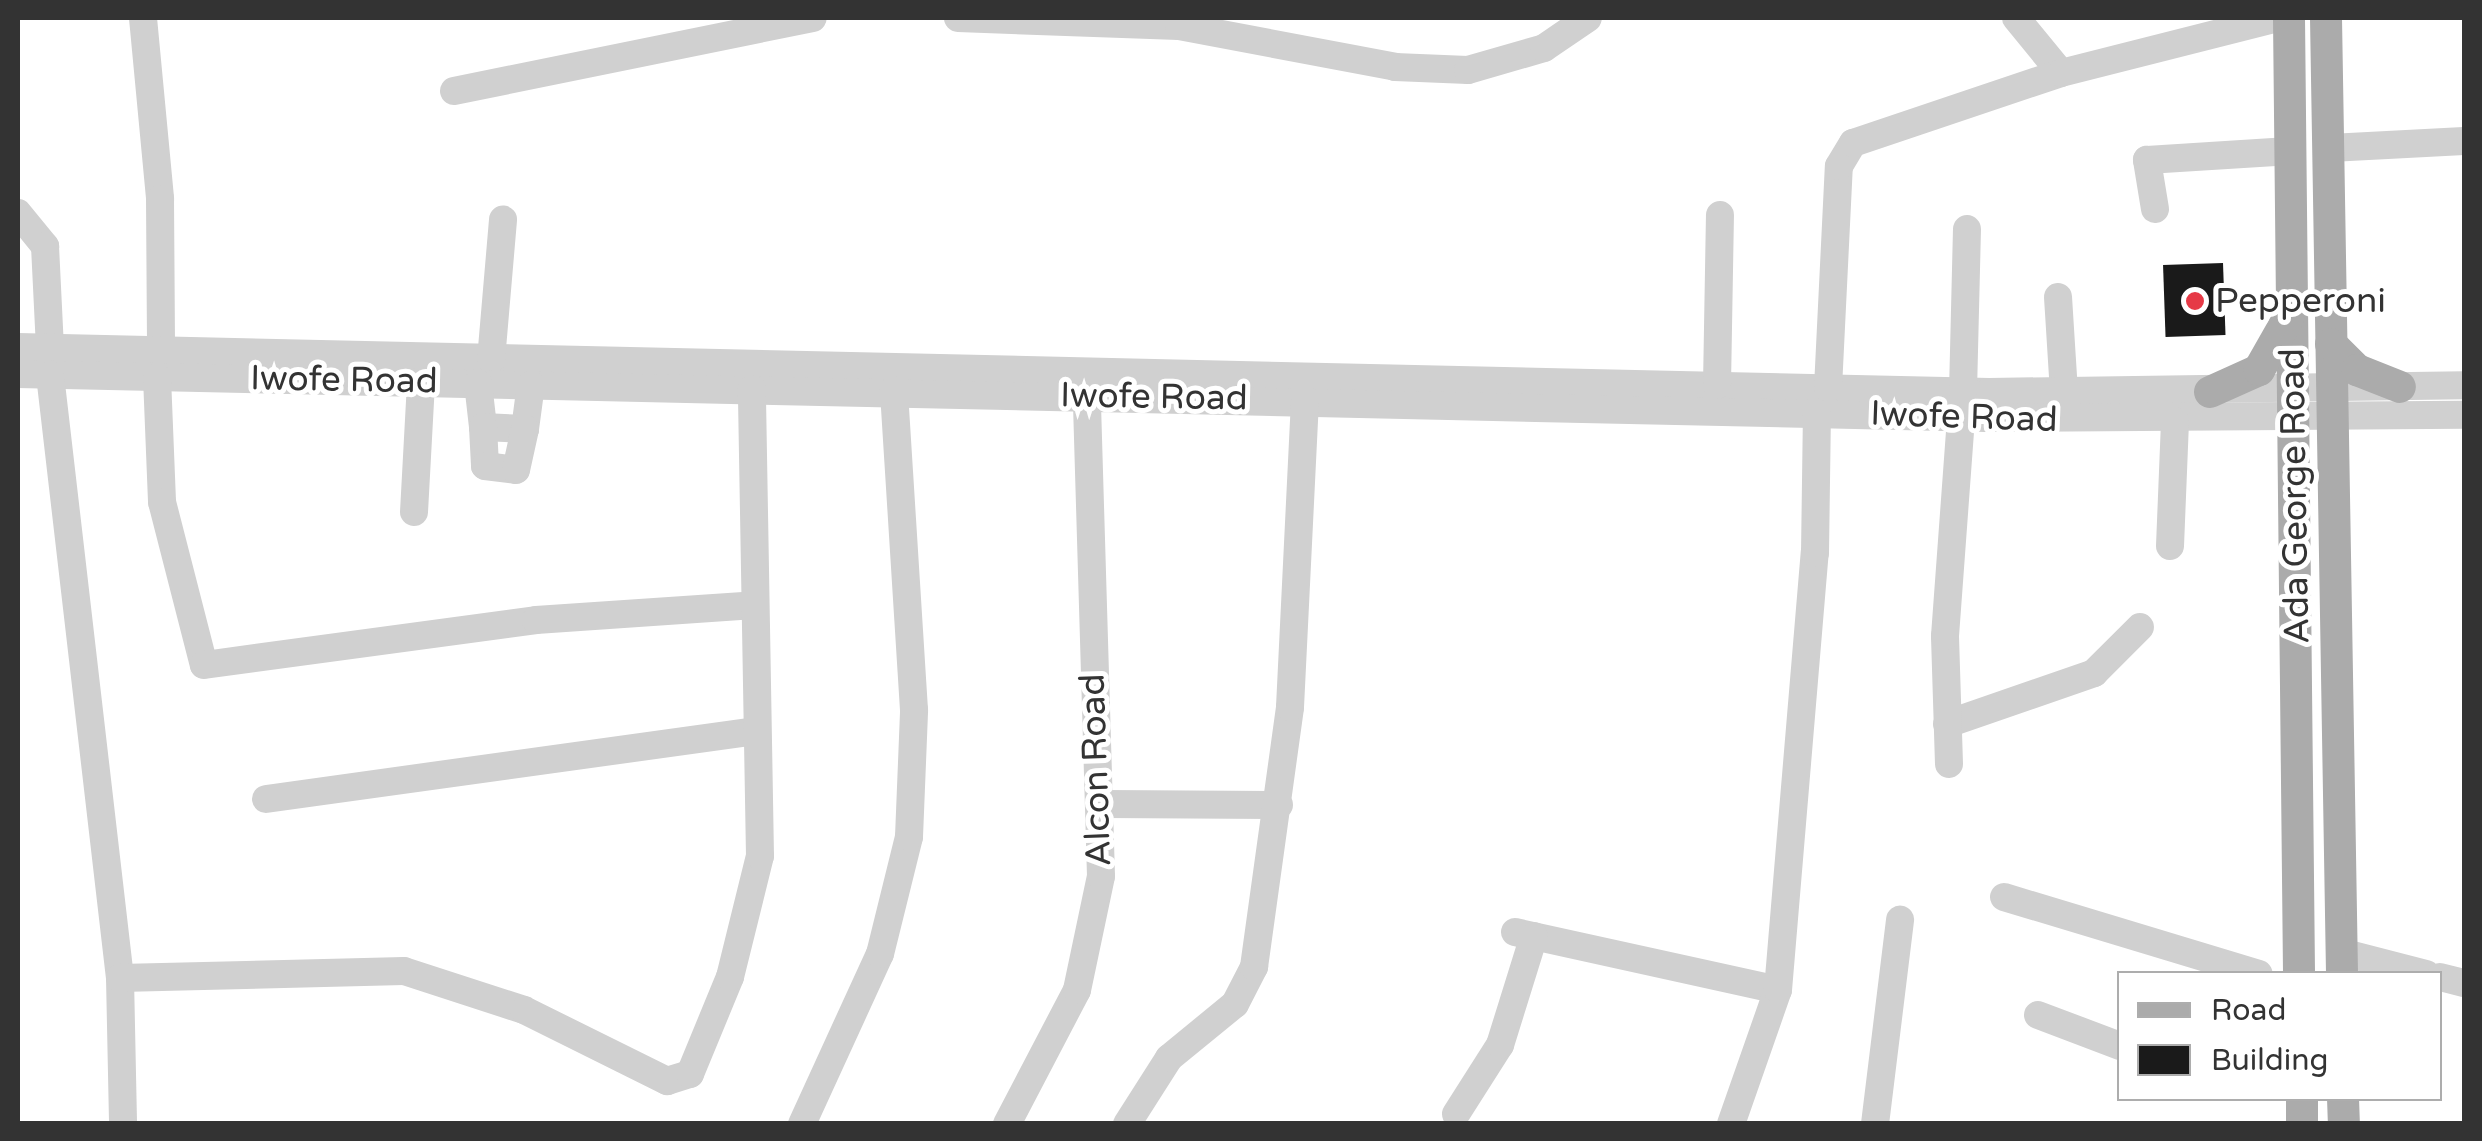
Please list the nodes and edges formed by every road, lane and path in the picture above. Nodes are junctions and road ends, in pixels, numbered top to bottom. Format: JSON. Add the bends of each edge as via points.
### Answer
{"nodes":[{"id":1,"x":144,"y":18,"type":"edge"},
{"id":2,"x":813,"y":18,"type":"edge"},
{"id":3,"x":958,"y":18,"type":"edge"},
{"id":4,"x":1588,"y":18,"type":"edge"},
{"id":5,"x":2016,"y":18,"type":"edge"},
{"id":6,"x":2278,"y":18,"type":"edge"},
{"id":7,"x":2289,"y":18,"type":"edge"},
{"id":8,"x":2326,"y":18,"type":"edge"},
{"id":9,"x":2061,"y":73,"type":"junction"},
{"id":10,"x":454,"y":91,"type":"dead end"},
{"id":11,"x":2464,"y":140,"type":"edge"},
{"id":12,"x":2330,"y":148,"type":"junction"},
{"id":13,"x":2290,"y":151,"type":"junction"},
{"id":14,"x":2155,"y":209,"type":"dead end"},
{"id":15,"x":18,"y":213,"type":"edge"},
{"id":16,"x":1720,"y":214,"type":"dead end"},
{"id":17,"x":503,"y":220,"type":"dead end"},
{"id":18,"x":1967,"y":230,"type":"dead end"},
{"id":19,"x":2058,"y":296,"type":"dead end"},
{"id":20,"x":2290,"y":315,"type":"junction"},
{"id":21,"x":2332,"y":344,"type":"junction"},
{"id":22,"x":18,"y":347,"type":"edge"},
{"id":23,"x":50,"y":361,"type":"junction"},
{"id":24,"x":159,"y":364,"type":"junction"},
{"id":25,"x":484,"y":371,"type":"junction"},
{"id":26,"x":18,"y":374,"type":"edge"},
{"id":27,"x":421,"y":381,"type":"junction"},
{"id":28,"x":531,"y":384,"type":"junction"},
{"id":29,"x":1717,"y":385,"type":"junction"},
{"id":30,"x":2464,"y":386,"type":"edge"},
{"id":31,"x":2400,"y":388,"type":"junction"},
{"id":32,"x":752,"y":389,"type":"junction"},
{"id":33,"x":894,"y":390,"type":"junction"},
{"id":34,"x":2210,"y":392,"type":"junction"},
{"id":35,"x":2064,"y":393,"type":"junction"},
{"id":36,"x":1087,"y":396,"type":"junction"},
{"id":37,"x":1305,"y":400,"type":"junction"},
{"id":38,"x":1822,"y":400,"type":"junction"},
{"id":39,"x":1962,"y":404,"type":"junction"},
{"id":40,"x":2332,"y":405,"type":"junction"},
{"id":41,"x":2290,"y":406,"type":"junction"},
{"id":42,"x":2464,"y":415,"type":"edge"},
{"id":43,"x":2174,"y":421,"type":"junction"},
{"id":44,"x":483,"y":427,"type":"junction"},
{"id":45,"x":525,"y":429,"type":"junction"},
{"id":46,"x":414,"y":512,"type":"dead end"},
{"id":47,"x":2170,"y":546,"type":"dead end"},
{"id":48,"x":754,"y":605,"type":"junction"},
{"id":49,"x":2140,"y":626,"type":"dead end"},
{"id":50,"x":1948,"y":724,"type":"junction"},
{"id":51,"x":755,"y":732,"type":"junction"},
{"id":52,"x":1949,"y":764,"type":"dead end"},
{"id":53,"x":266,"y":798,"type":"dead end"},
{"id":54,"x":1104,"y":804,"type":"junction"},
{"id":55,"x":1279,"y":805,"type":"junction"},
{"id":56,"x":2004,"y":897,"type":"dead end"},
{"id":57,"x":1900,"y":920,"type":"dead end"},
{"id":58,"x":2341,"y":963,"type":"edge"},
{"id":59,"x":2249,"y":971,"type":"edge"},
{"id":60,"x":2299,"y":971,"type":"edge"},
{"id":61,"x":2403,"y":971,"type":"edge"},
{"id":62,"x":120,"y":978,"type":"junction"},
{"id":63,"x":1778,"y":990,"type":"junction"},
{"id":64,"x":2038,"y":1016,"type":"dead end"},
{"id":65,"x":2117,"y":1045,"type":"edge"},
{"id":66,"x":1456,"y":1114,"type":"dead end"},
{"id":67,"x":123,"y":1124,"type":"edge"},
{"id":68,"x":802,"y":1124,"type":"edge"},
{"id":69,"x":1007,"y":1124,"type":"edge"},
{"id":70,"x":1127,"y":1124,"type":"edge"},
{"id":71,"x":1731,"y":1124,"type":"edge"},
{"id":72,"x":1876,"y":1124,"type":"edge"}],
"edges":[{"from":1,"to":24,"type":"street","via":[[160,199]]},
{"from":2,"to":10,"type":"street"},
{"from":3,"to":4,"type":"street","via":[[1179,26],[1395,66],[1468,70],[1544,48]]},
{"from":5,"to":9,"type":"street"},
{"from":6,"to":9,"type":"street"},
{"from":7,"to":13,"type":"main road","name":"Ada George Road"},
{"from":8,"to":12,"type":"main road","name":"Ada George Road"},
{"from":9,"to":38,"type":"street","via":[[1868,136],[1842,153]]},
{"from":11,"to":12,"type":"street"},
{"from":12,"to":21,"type":"main road","name":"Ada George Road"},
{"from":13,"to":14,"type":"street","via":[[2156,156],[2144,169]]},
{"from":13,"to":20,"type":"main road","name":"Ada George Road"},
{"from":15,"to":23,"type":"street","via":[[45,246]]},
{"from":16,"to":29,"type":"street"},
{"from":17,"to":25,"type":"street"},
{"from":18,"to":39,"type":"street"},
{"from":19,"to":35,"type":"street"},
{"from":20,"to":34,"type":"main road","via":[[2258,370]]},
{"from":20,"to":41,"type":"main road","name":"Ada George Road"},
{"from":21,"to":31,"type":"main road","via":[[2357,370]]},
{"from":21,"to":40,"type":"main road","name":"Ada George Road"},
{"from":22,"to":23,"type":"street","name":"Iwofe Road"},
{"from":23,"to":24,"type":"street","name":"Iwofe Road"},
{"from":23,"to":26,"type":"street","name":"Iwofe Road"},
{"from":23,"to":62,"type":"street"},
{"from":24,"to":25,"type":"street","name":"Iwofe Road"},
{"from":24,"to":27,"type":"street","name":"Iwofe Road"},
{"from":24,"to":48,"type":"street","via":[[162,502],[204,665],[536,620]]},
{"from":25,"to":27,"type":"street","name":"Iwofe Road"},
{"from":25,"to":28,"type":"street","name":"Iwofe Road"},
{"from":25,"to":29,"type":"street","name":"Iwofe Road"},
{"from":25,"to":44,"type":"street"},
{"from":27,"to":46,"type":"street"},
{"from":28,"to":32,"type":"street","name":"Iwofe Road"},
{"from":28,"to":45,"type":"street"},
{"from":29,"to":38,"type":"street","name":"Iwofe Road"},
{"from":30,"to":31,"type":"street"},
{"from":31,"to":40,"type":"street"},
{"from":32,"to":33,"type":"street","name":"Iwofe Road"},
{"from":32,"to":48,"type":"street"},
{"from":33,"to":36,"type":"street","name":"Iwofe Road"},
{"from":33,"to":68,"type":"street","via":[[914,710],[908,837],[880,954]]},
{"from":34,"to":35,"type":"street","name":"Iwofe Road"},
{"from":34,"to":41,"type":"street","name":"Iwofe Road"},
{"from":35,"to":39,"type":"street","name":"Iwofe Road"},
{"from":36,"to":37,"type":"street","name":"Iwofe Road"},
{"from":36,"to":54,"type":"street","name":"Alcon Road"},
{"from":37,"to":38,"type":"street","name":"Iwofe Road"},
{"from":37,"to":55,"type":"street"},
{"from":38,"to":39,"type":"street","name":"Iwofe Road"},
{"from":38,"to":63,"type":"street"},
{"from":39,"to":43,"type":"street","name":"Iwofe Road"},
{"from":39,"to":50,"type":"street"},
{"from":40,"to":41,"type":"street"},
{"from":40,"to":42,"type":"street"},
{"from":40,"to":58,"type":"main road","name":"Ada George Road"},
{"from":41,"to":43,"type":"street","name":"Iwofe Road"},
{"from":41,"to":60,"type":"main road","name":"Ada George Road"},
{"from":43,"to":47,"type":"street"},
{"from":44,"to":45,"type":"street"},
{"from":44,"to":45,"type":"street","via":[[485,466],[516,470]]},
{"from":48,"to":51,"type":"street"},
{"from":49,"to":50,"type":"street","via":[[2094,673]]},
{"from":50,"to":52,"type":"street"},
{"from":51,"to":53,"type":"street"},
{"from":51,"to":62,"type":"street","via":[[760,856],[710,1035],[678,1082],[524,1010],[404,971]]},
{"from":54,"to":55,"type":"street"},
{"from":54,"to":69,"type":"street","name":"Alcon Road","via":[[1087,961]]},
{"from":55,"to":70,"type":"street","via":[[1248,985],[1169,1058]]},
{"from":56,"to":59,"type":"street"},
{"from":57,"to":72,"type":"street"},
{"from":58,"to":61,"type":"street"},
{"from":62,"to":67,"type":"street"},
{"from":63,"to":66,"type":"street","via":[[1524,934],[1500,1044]]},
{"from":63,"to":71,"type":"street"},
{"from":64,"to":65,"type":"street"}]}
